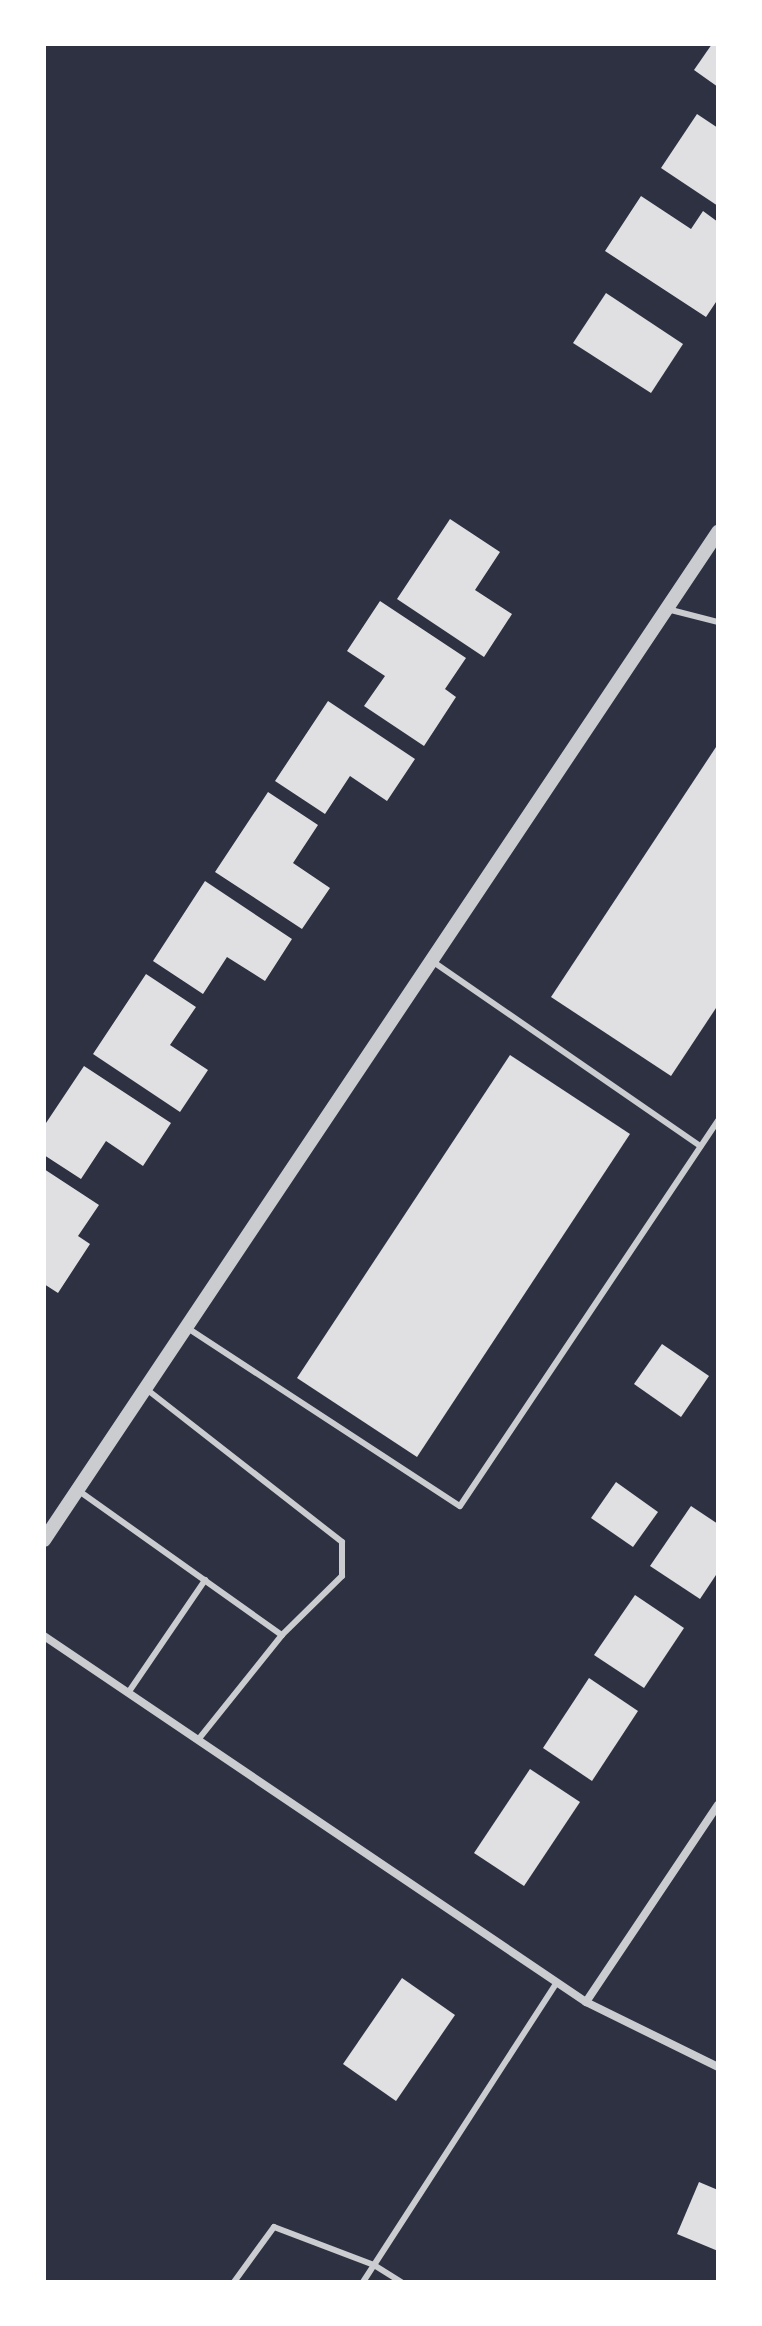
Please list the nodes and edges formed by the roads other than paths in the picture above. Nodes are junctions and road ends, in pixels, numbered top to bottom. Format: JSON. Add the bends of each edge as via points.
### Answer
{"nodes":[{"id":1,"x":718,"y":532,"type":"edge"},
{"id":2,"x":667,"y":608,"type":"junction"},
{"id":3,"x":718,"y":622,"type":"edge"},
{"id":4,"x":432,"y":961,"type":"junction"},
{"id":5,"x":718,"y":1120,"type":"edge"},
{"id":6,"x":700,"y":1146,"type":"junction"},
{"id":7,"x":186,"y":1327,"type":"junction"},
{"id":8,"x":145,"y":1388,"type":"junction"},
{"id":9,"x":77,"y":1490,"type":"junction"},
{"id":10,"x":44,"y":1540,"type":"edge"},
{"id":11,"x":205,"y":1580,"type":"junction"},
{"id":12,"x":282,"y":1635,"type":"junction"},
{"id":13,"x":44,"y":1636,"type":"edge"},
{"id":14,"x":128,"y":1693,"type":"junction"},
{"id":15,"x":198,"y":1740,"type":"junction"},
{"id":16,"x":718,"y":1805,"type":"edge"},
{"id":17,"x":557,"y":1982,"type":"junction"},
{"id":18,"x":586,"y":2002,"type":"junction"},
{"id":19,"x":718,"y":2067,"type":"edge"},
{"id":20,"x":374,"y":2265,"type":"junction"},
{"id":21,"x":234,"y":2282,"type":"edge"},
{"id":22,"x":363,"y":2282,"type":"edge"},
{"id":23,"x":401,"y":2282,"type":"edge"}],
"edges":[{"from":1,"to":2,"type":"street"},
{"from":2,"to":3,"type":"lane"},
{"from":2,"to":4,"type":"street"},
{"from":4,"to":6,"type":"lane"},
{"from":4,"to":7,"type":"street"},
{"from":5,"to":6,"type":"lane"},
{"from":6,"to":7,"type":"lane","via":[[460,1506]]},
{"from":7,"to":8,"type":"street"},
{"from":8,"to":9,"type":"street"},
{"from":8,"to":12,"type":"lane","via":[[342,1542],[342,1576]]},
{"from":9,"to":10,"type":"street"},
{"from":9,"to":11,"type":"lane"},
{"from":11,"to":12,"type":"lane"},
{"from":11,"to":14,"type":"lane"},
{"from":12,"to":15,"type":"lane"},
{"from":13,"to":14,"type":"street"},
{"from":14,"to":15,"type":"street"},
{"from":15,"to":17,"type":"street"},
{"from":16,"to":18,"type":"street"},
{"from":17,"to":18,"type":"street"},
{"from":17,"to":20,"type":"lane"},
{"from":18,"to":19,"type":"street"},
{"from":20,"to":21,"type":"lane","via":[[274,2227]]},
{"from":20,"to":22,"type":"lane"},
{"from":20,"to":23,"type":"lane"}]}
